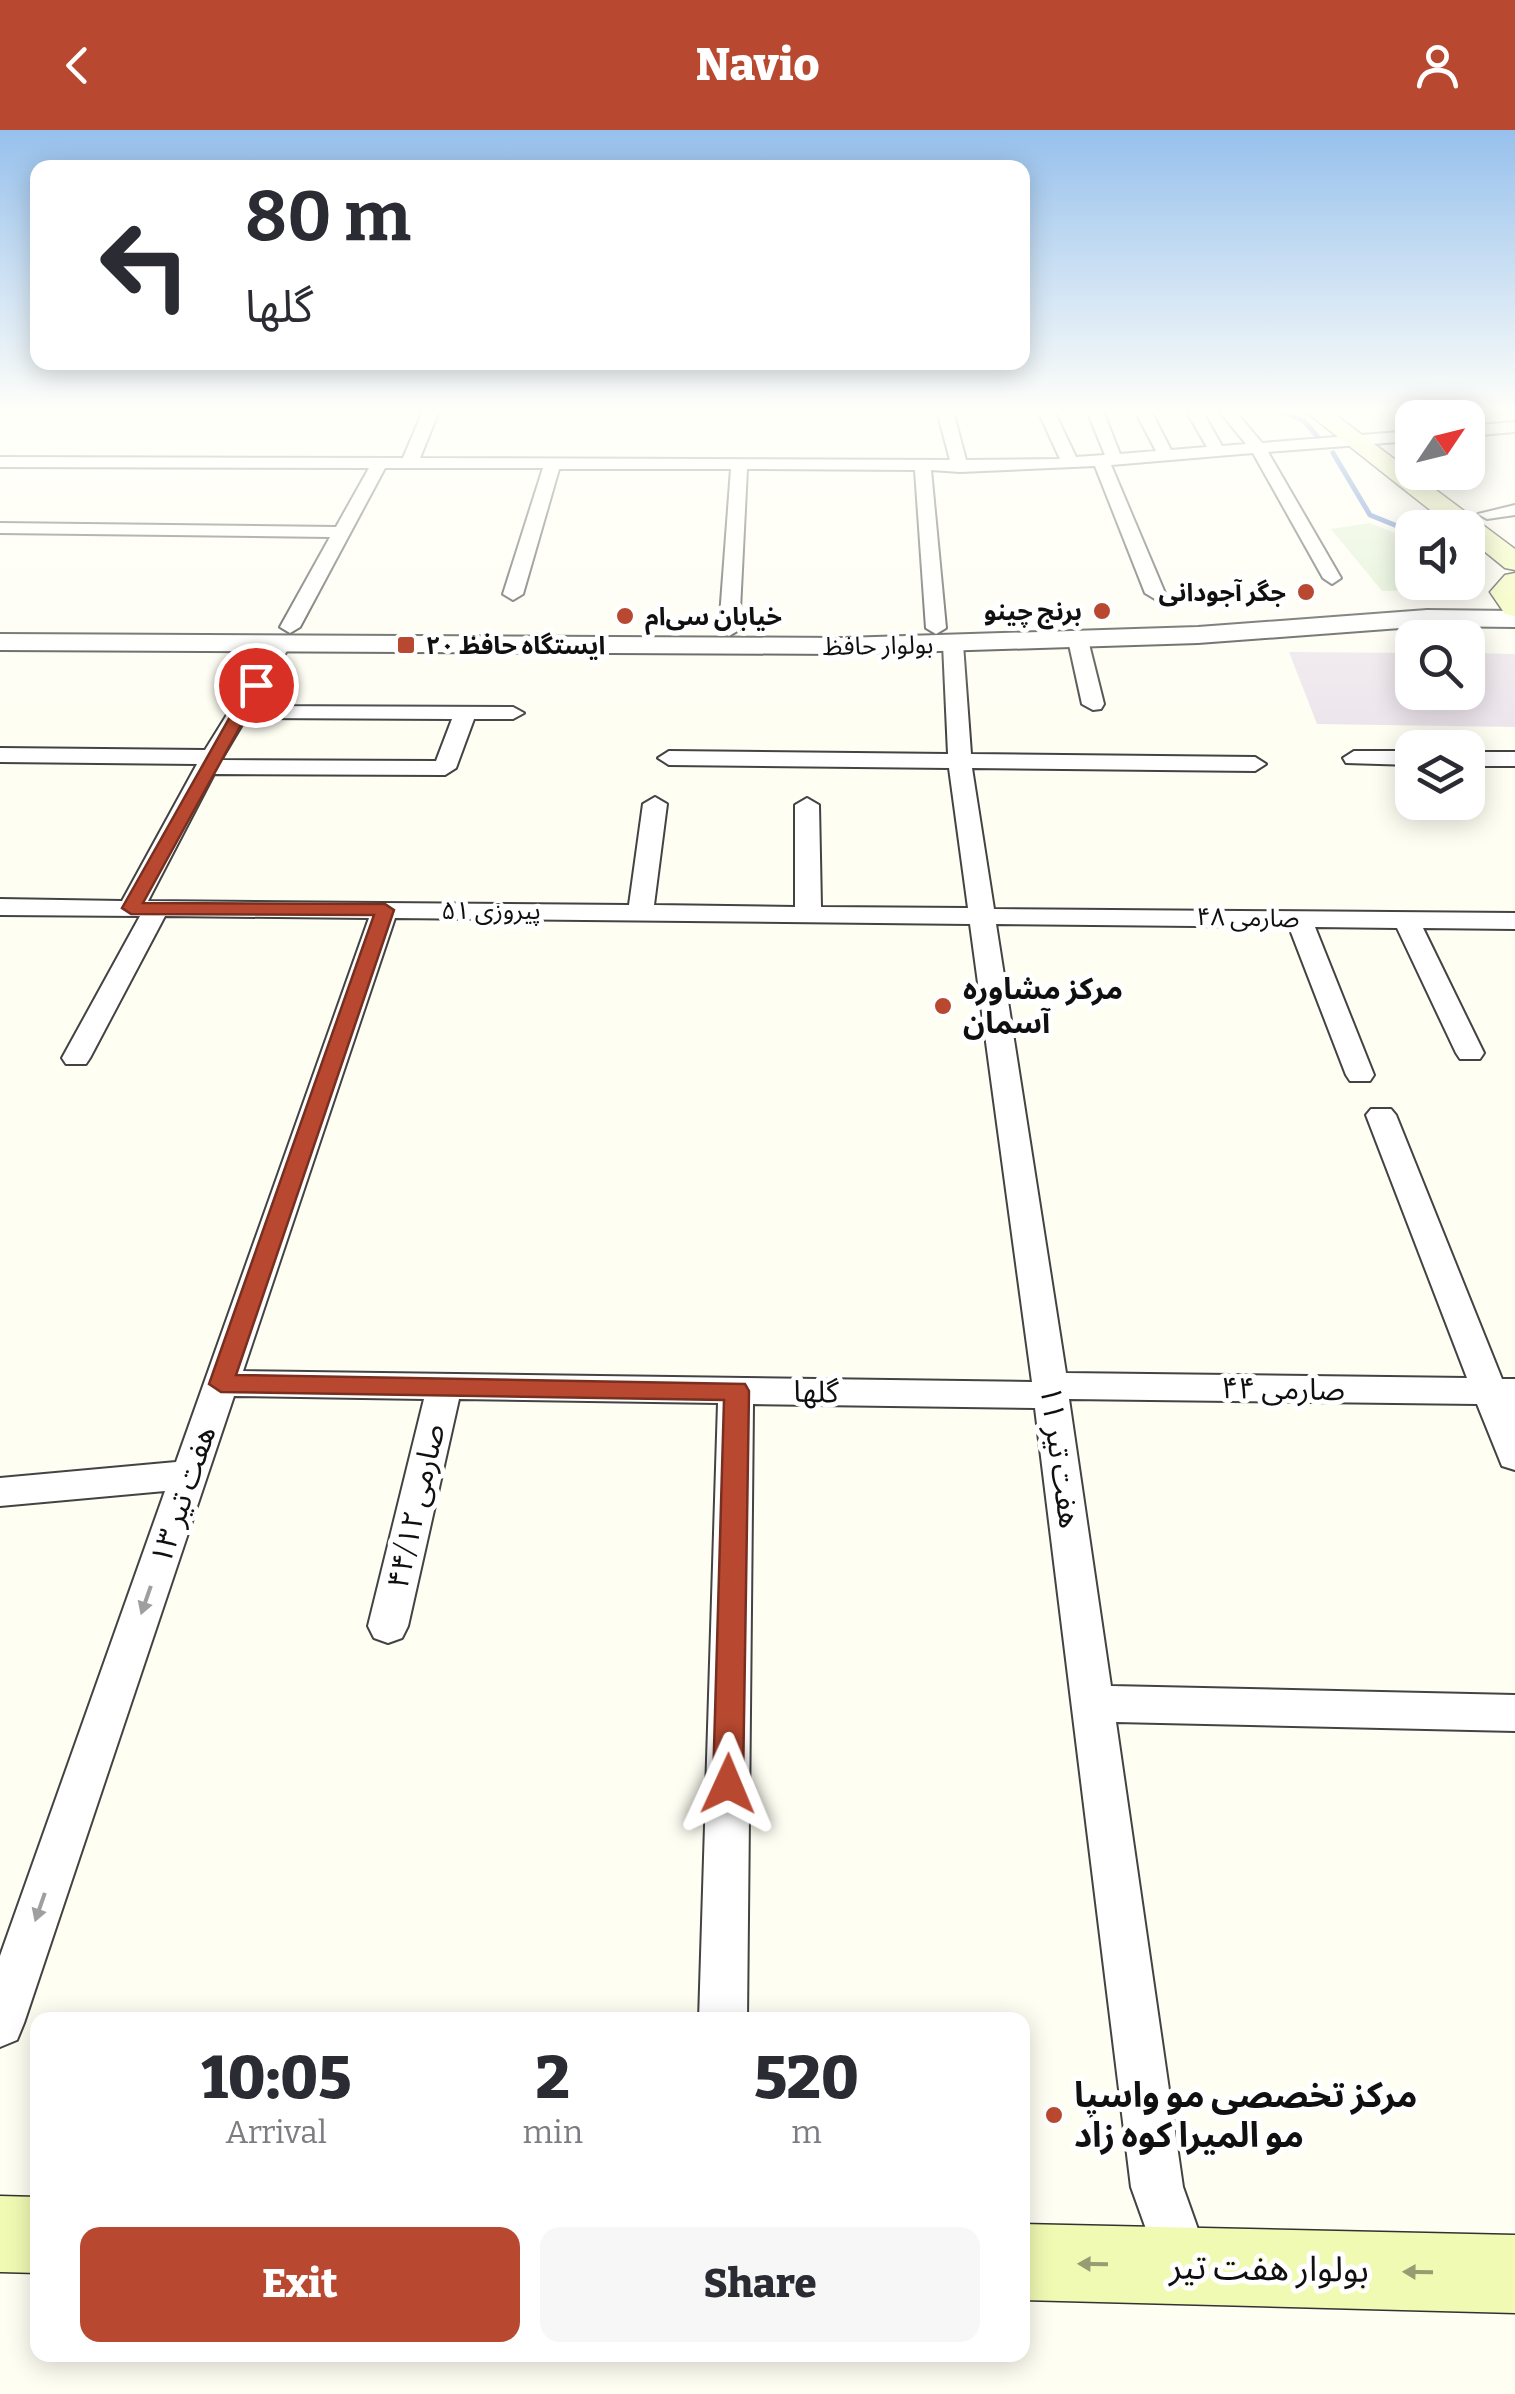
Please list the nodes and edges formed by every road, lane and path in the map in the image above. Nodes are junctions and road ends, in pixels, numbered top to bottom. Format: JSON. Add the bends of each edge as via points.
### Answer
{"nodes":[{"id":1,"x":350,"y":517,"type":"edge"},
{"id":2,"x":537,"y":517,"type":"edge"},
{"id":3,"x":737,"y":517,"type":"edge"},
{"id":4,"x":929,"y":517,"type":"edge"},
{"id":5,"x":1128,"y":517,"type":"edge"},
{"id":6,"x":1297,"y":517,"type":"edge"},
{"id":7,"x":1453,"y":517,"type":"edge"},
{"id":8,"x":1491,"y":517,"type":"edge"},
{"id":9,"x":0,"y":528,"type":"edge"},
{"id":10,"x":341,"y":532,"type":"junction"},
{"id":11,"x":1515,"y":533,"type":"edge"},
{"id":12,"x":1515,"y":562,"type":"edge"},
{"id":13,"x":1332,"y":578,"type":"dead end"},
{"id":14,"x":1154,"y":593,"type":"dead end"},
{"id":15,"x":514,"y":594,"type":"dead end"},
{"id":16,"x":1511,"y":594,"type":"edge"},
{"id":17,"x":1515,"y":620,"type":"edge"},
{"id":18,"x":0,"y":625,"type":"edge"},
{"id":19,"x":730,"y":630,"type":"junction"},
{"id":20,"x":286,"y":636,"type":"junction"},
{"id":21,"x":944,"y":636,"type":"junction"},
{"id":22,"x":1078,"y":640,"type":"junction"},
{"id":23,"x":0,"y":642,"type":"edge"},
{"id":24,"x":1093,"y":704,"type":"dead end"},
{"id":25,"x":239,"y":712,"type":"junction"},
{"id":26,"x":465,"y":714,"type":"junction"},
{"id":27,"x":513,"y":714,"type":"dead end"},
{"id":28,"x":0,"y":755,"type":"edge"},
{"id":29,"x":669,"y":758,"type":"dead end"},
{"id":30,"x":1354,"y":758,"type":"dead end"},
{"id":31,"x":1395,"y":758,"type":"edge"},
{"id":32,"x":1485,"y":758,"type":"edge"},
{"id":33,"x":1515,"y":759,"type":"edge"},
{"id":34,"x":210,"y":762,"type":"junction"},
{"id":35,"x":960,"y":763,"type":"junction"},
{"id":36,"x":1256,"y":764,"type":"dead end"},
{"id":37,"x":655,"y":804,"type":"dead end"},
{"id":38,"x":807,"y":805,"type":"dead end"},
{"id":39,"x":0,"y":907,"type":"edge"},
{"id":40,"x":144,"y":908,"type":"junction"},
{"id":41,"x":385,"y":910,"type":"junction"},
{"id":42,"x":641,"y":911,"type":"junction"},
{"id":43,"x":808,"y":912,"type":"junction"},
{"id":44,"x":981,"y":913,"type":"junction"},
{"id":45,"x":1298,"y":917,"type":"junction"},
{"id":46,"x":1406,"y":919,"type":"junction"},
{"id":47,"x":1514,"y":923,"type":"edge"},
{"id":48,"x":1470,"y":1053,"type":"dead end"},
{"id":49,"x":76,"y":1058,"type":"dead end"},
{"id":50,"x":1360,"y":1075,"type":"dead end"},
{"id":51,"x":1381,"y":1114,"type":"dead end"},
{"id":52,"x":221,"y":1384,"type":"junction"},
{"id":53,"x":444,"y":1387,"type":"junction"},
{"id":54,"x":736,"y":1391,"type":"junction"},
{"id":55,"x":1051,"y":1391,"type":"junction"},
{"id":56,"x":1503,"y":1392,"type":"edge"},
{"id":57,"x":1515,"y":1456,"type":"edge"},
{"id":58,"x":190,"y":1475,"type":"junction"},
{"id":59,"x":0,"y":1492,"type":"edge"},
{"id":60,"x":388,"y":1626,"type":"dead end"},
{"id":61,"x":1094,"y":1704,"type":"junction"},
{"id":62,"x":1515,"y":1712,"type":"edge"},
{"id":63,"x":723,"y":2012,"type":"edge"},
{"id":64,"x":0,"y":2023,"type":"edge"},
{"id":65,"x":0,"y":2234,"type":"edge"},
{"id":66,"x":30,"y":2235,"type":"edge"},
{"id":67,"x":1030,"y":2262,"type":"edge"},
{"id":68,"x":1186,"y":2266,"type":"junction"},
{"id":69,"x":1515,"y":2274,"type":"edge"}],
"edges":[{"from":1,"to":10,"type":"street"},
{"from":2,"to":15,"type":"street"},
{"from":3,"to":19,"type":"street"},
{"from":4,"to":21,"type":"street","name":"هفت تیر ۱۱"},
{"from":5,"to":14,"type":"street"},
{"from":6,"to":13,"type":"street"},
{"from":7,"to":12,"type":"main road"},
{"from":8,"to":11,"type":"main road"},
{"from":9,"to":10,"type":"street"},
{"from":10,"to":20,"type":"street"},
{"from":16,"to":21,"type":"street","name":"بولوار حافظ"},
{"from":17,"to":22,"type":"street","name":"بولوار حافظ","via":[[1427,618]]},
{"from":18,"to":20,"type":"street","name":"بولوار حافظ"},
{"from":19,"to":20,"type":"street","name":"بولوار حافظ"},
{"from":19,"to":21,"type":"street","name":"بولوار حافظ"},
{"from":20,"to":21,"type":"street","name":"بولوار حافظ","via":[[734,647]]},
{"from":20,"to":23,"type":"street","name":"بولوار حافظ"},
{"from":20,"to":25,"type":"street"},
{"from":21,"to":22,"type":"street","name":"بولوار حافظ"},
{"from":21,"to":35,"type":"street","name":"هفت تیر ۱۱"},
{"from":22,"to":24,"type":"street"},
{"from":25,"to":26,"type":"street"},
{"from":25,"to":34,"type":"street"},
{"from":26,"to":27,"type":"street"},
{"from":26,"to":34,"type":"street","via":[[446,768]]},
{"from":28,"to":34,"type":"street"},
{"from":29,"to":35,"type":"street"},
{"from":30,"to":31,"type":"street"},
{"from":32,"to":33,"type":"street"},
{"from":34,"to":40,"type":"street"},
{"from":35,"to":36,"type":"street"},
{"from":35,"to":44,"type":"street","name":"هفت تیر ۱۱"},
{"from":37,"to":42,"type":"street"},
{"from":38,"to":43,"type":"street"},
{"from":39,"to":40,"type":"street","name":"پیروزی ۵۱"},
{"from":40,"to":41,"type":"street","name":"پیروزی ۵۱"},
{"from":40,"to":49,"type":"street"},
{"from":41,"to":42,"type":"street","name":"پیروزی ۵۱"},
{"from":41,"to":52,"type":"street","name":"هفت تیر ۱۳"},
{"from":42,"to":43,"type":"street","name":"پیروزی ۵۱"},
{"from":43,"to":44,"type":"street","name":"پیروزی ۵۱"},
{"from":44,"to":45,"type":"street","name":"صارمی ۴۸"},
{"from":44,"to":55,"type":"street","name":"هفت تیر ۱۱"},
{"from":45,"to":46,"type":"street","name":"صارمی ۴۸"},
{"from":45,"to":50,"type":"street"},
{"from":46,"to":47,"type":"street","name":"صارمی ۴۸"},
{"from":46,"to":48,"type":"street"},
{"from":51,"to":56,"type":"street"},
{"from":52,"to":53,"type":"street","name":"گلها"},
{"from":52,"to":58,"type":"street","name":"هفت تیر ۱۳"},
{"from":53,"to":54,"type":"street","name":"گلها"},
{"from":53,"to":60,"type":"street","name":"صارمی ۴۴/۱۲"},
{"from":54,"to":55,"type":"street","name":"گلها"},
{"from":54,"to":63,"type":"street"},
{"from":55,"to":56,"type":"street","name":"صارمی ۴۴"},
{"from":55,"to":61,"type":"street","name":"هفت تیر ۱۱"},
{"from":56,"to":57,"type":"street"},
{"from":58,"to":59,"type":"street"},
{"from":58,"to":64,"type":"street","name":"هفت تیر ۱۳","one_way":true},
{"from":61,"to":62,"type":"street"},
{"from":61,"to":68,"type":"street","name":"هفت تیر ۱۱","via":[[1157,2187]]},
{"from":65,"to":66,"type":"main road"},
{"from":68,"to":67,"type":"main road","name":"بولوار هفت تیر","one_way":true},
{"from":69,"to":68,"type":"main road","name":"بولوار هفت تیر","one_way":true}]}
